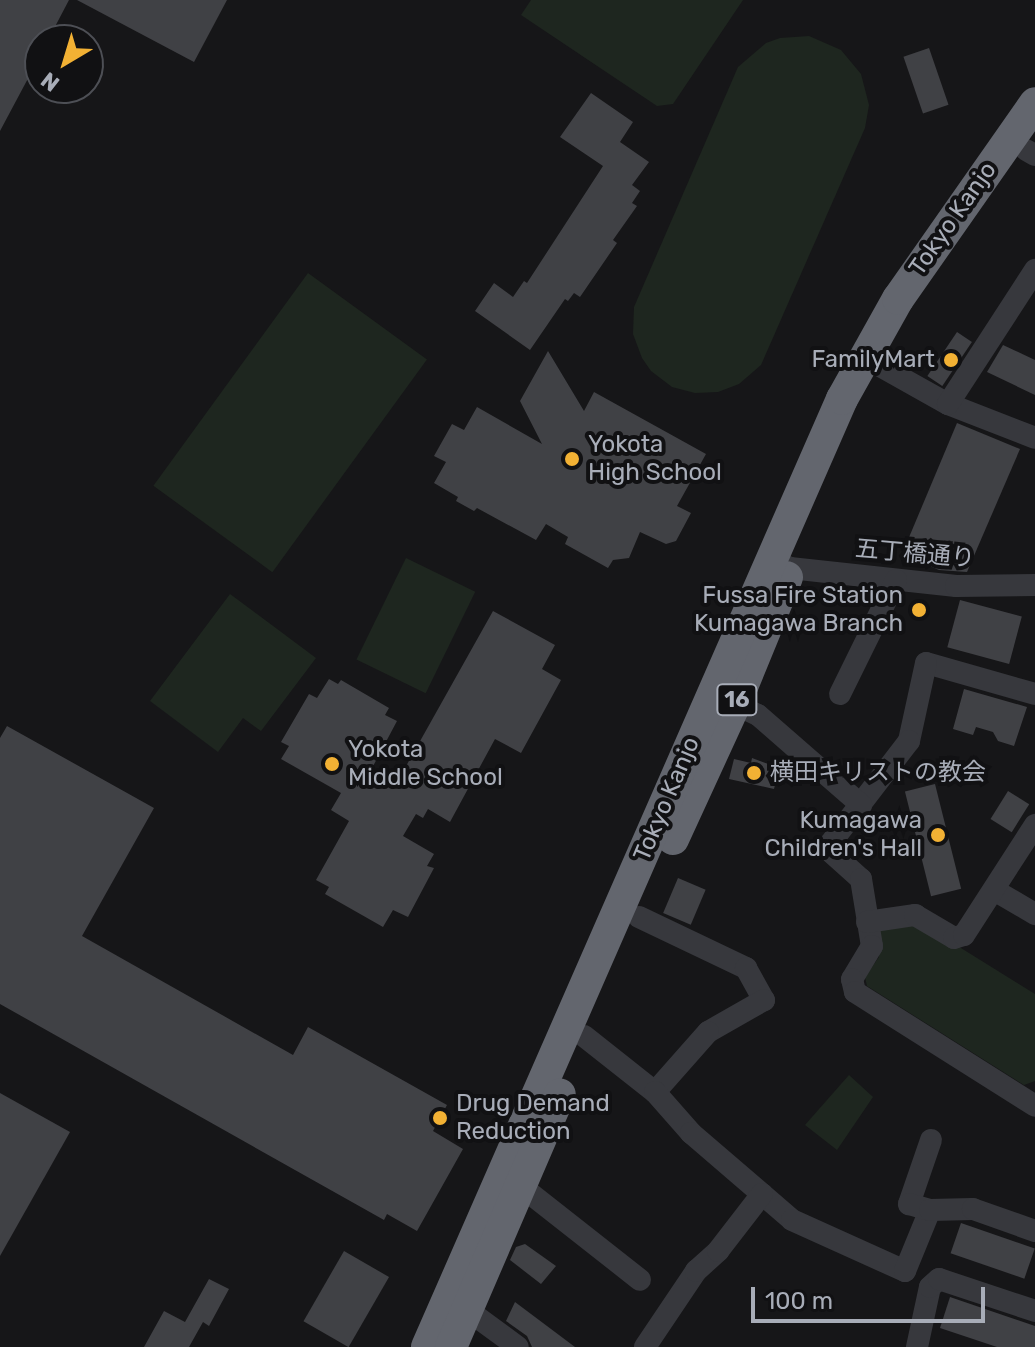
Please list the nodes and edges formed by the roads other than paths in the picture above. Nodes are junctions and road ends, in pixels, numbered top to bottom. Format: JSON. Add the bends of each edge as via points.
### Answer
{"nodes":[{"id":1,"x":1035,"y":103,"type":"edge"},
{"id":2,"x":1032,"y":147,"type":"edge"},
{"id":3,"x":1035,"y":270,"type":"edge"},
{"id":4,"x":880,"y":366,"type":"junction"},
{"id":5,"x":948,"y":404,"type":"junction"},
{"id":6,"x":1035,"y":438,"type":"edge"},
{"id":7,"x":781,"y":564,"type":"junction"},
{"id":8,"x":896,"y":580,"type":"junction"},
{"id":9,"x":1035,"y":585,"type":"edge"},
{"id":10,"x":840,"y":694,"type":"dead end"},
{"id":11,"x":1035,"y":694,"type":"edge"},
{"id":12,"x":735,"y":704,"type":"junction"},
{"id":13,"x":861,"y":805,"type":"junction"},
{"id":14,"x":1035,"y":825,"type":"edge"},
{"id":15,"x":994,"y":890,"type":"junction"},
{"id":16,"x":1035,"y":914,"type":"edge"},
{"id":17,"x":639,"y":917,"type":"junction"},
{"id":18,"x":867,"y":922,"type":"junction"},
{"id":19,"x":584,"y":1036,"type":"junction"},
{"id":20,"x":655,"y":1092,"type":"junction"},
{"id":21,"x":1035,"y":1106,"type":"edge"},
{"id":22,"x":931,"y":1140,"type":"dead end"},
{"id":23,"x":522,"y":1187,"type":"junction"},
{"id":24,"x":762,"y":1194,"type":"junction"},
{"id":25,"x":930,"y":1210,"type":"junction"},
{"id":26,"x":1035,"y":1231,"type":"edge"},
{"id":27,"x":640,"y":1280,"type":"dead end"},
{"id":28,"x":466,"y":1309,"type":"junction"},
{"id":29,"x":1035,"y":1311,"type":"edge"},
{"id":30,"x":427,"y":1347,"type":"edge"},
{"id":31,"x":451,"y":1347,"type":"edge"},
{"id":32,"x":518,"y":1347,"type":"edge"},
{"id":33,"x":645,"y":1347,"type":"edge"},
{"id":34,"x":917,"y":1347,"type":"edge"}],
"edges":[{"from":1,"to":7,"type":"highway","name":"Tokyo Kanjo","number":"16","via":[[881,326],[842,399]]},
{"from":2,"to":4,"type":"highway","name":"Tokyo Kanjo","number":"16","via":[[925,294]]},
{"from":3,"to":5,"type":"street"},
{"from":4,"to":5,"type":"street"},
{"from":4,"to":7,"type":"highway","name":"Tokyo Kanjo","number":"16"},
{"from":5,"to":6,"type":"street"},
{"from":7,"to":8,"type":"street","name":"五丁橋通り"},
{"from":7,"to":12,"type":"highway","name":"Tokyo Kanjo","number":"16"},
{"from":7,"to":30,"type":"highway","name":"Tokyo Kanjo","number":"16"},
{"from":8,"to":9,"type":"street","name":"五丁橋通り"},
{"from":8,"to":10,"type":"street"},
{"from":11,"to":13,"type":"street","via":[[926,663],[909,741]]},
{"from":12,"to":13,"type":"street","via":[[758,715]]},
{"from":12,"to":17,"type":"highway","name":"Tokyo Kanjo","number":"16"},
{"from":13,"to":18,"type":"street","via":[[830,844],[832,853],[861,879]]},
{"from":14,"to":15,"type":"street"},
{"from":15,"to":16,"type":"street"},
{"from":15,"to":18,"type":"street","via":[[964,935],[954,938],[915,915]]},
{"from":17,"to":19,"type":"highway","name":"Tokyo Kanjo","number":"16"},
{"from":17,"to":20,"type":"street","via":[[746,968],[764,1000],[708,1032]]},
{"from":18,"to":21,"type":"street","via":[[872,946],[852,979],[855,992]]},
{"from":19,"to":20,"type":"street"},
{"from":19,"to":23,"type":"highway","name":"Tokyo Kanjo","number":"16"},
{"from":20,"to":24,"type":"street","via":[[691,1133]]},
{"from":22,"to":25,"type":"street","via":[[909,1204]]},
{"from":23,"to":27,"type":"street"},
{"from":23,"to":28,"type":"highway","name":"Tokyo Kanjo","number":"16"},
{"from":24,"to":25,"type":"street","via":[[792,1220],[905,1271]]},
{"from":24,"to":33,"type":"street","via":[[696,1271]]},
{"from":25,"to":26,"type":"street","via":[[973,1209]]},
{"from":28,"to":31,"type":"highway","name":"Tokyo Kanjo","number":"16"},
{"from":28,"to":32,"type":"street"},
{"from":29,"to":34,"type":"street","via":[[939,1279],[930,1287]]}]}
